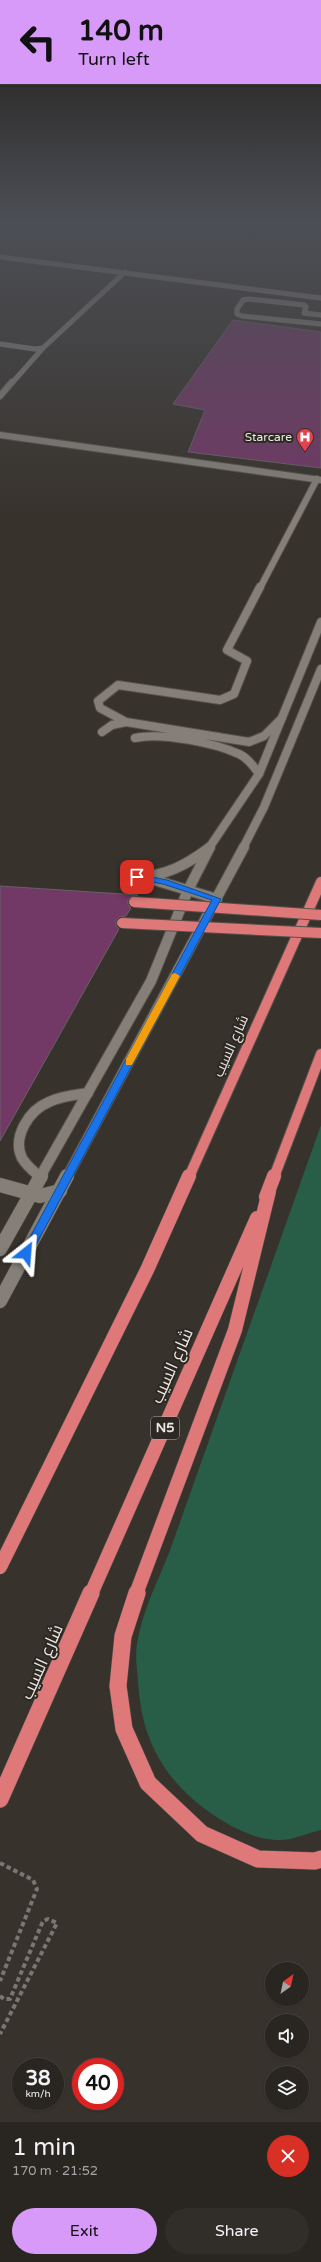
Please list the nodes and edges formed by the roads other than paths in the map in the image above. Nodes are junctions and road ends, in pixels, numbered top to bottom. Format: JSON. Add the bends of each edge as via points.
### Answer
{"nodes":[{"id":1,"x":73,"y":320,"type":"edge"},
{"id":2,"x":282,"y":320,"type":"edge"},
{"id":3,"x":321,"y":324,"type":"edge"},
{"id":4,"x":0,"y":344,"type":"edge"},
{"id":5,"x":43,"y":348,"type":"junction"},
{"id":6,"x":0,"y":396,"type":"edge"},
{"id":7,"x":0,"y":435,"type":"edge"},
{"id":8,"x":319,"y":479,"type":"edge"},
{"id":9,"x":321,"y":622,"type":"edge"},
{"id":10,"x":321,"y":669,"type":"edge"},
{"id":11,"x":282,"y":718,"type":"junction"},
{"id":12,"x":126,"y":722,"type":"junction"},
{"id":13,"x":102,"y":732,"type":"dead end"},
{"id":14,"x":135,"y":738,"type":"dead end"},
{"id":15,"x":259,"y":774,"type":"junction"},
{"id":16,"x":209,"y":848,"type":"junction"},
{"id":17,"x":321,"y":882,"type":"edge"},
{"id":18,"x":188,"y":890,"type":"junction"},
{"id":19,"x":217,"y":899,"type":"junction"},
{"id":20,"x":134,"y":902,"type":"dead end"},
{"id":21,"x":321,"y":915,"type":"edge"},
{"id":22,"x":122,"y":923,"type":"dead end"},
{"id":23,"x":321,"y":933,"type":"edge"},
{"id":24,"x":321,"y":1054,"type":"edge"},
{"id":25,"x":88,"y":1093,"type":"junction"},
{"id":26,"x":40,"y":1176,"type":"junction"},
{"id":27,"x":0,"y":1185,"type":"edge"},
{"id":28,"x":60,"y":1191,"type":"junction"},
{"id":29,"x":269,"y":1191,"type":"junction"},
{"id":30,"x":30,"y":1193,"type":"junction"},
{"id":31,"x":0,"y":1249,"type":"edge"},
{"id":32,"x":0,"y":1301,"type":"edge"},
{"id":33,"x":0,"y":1567,"type":"edge"},
{"id":34,"x":0,"y":1799,"type":"edge"},
{"id":35,"x":321,"y":1859,"type":"edge"}],
"edges":[{"from":1,"to":5,"type":"street"},
{"from":2,"to":3,"type":"street"},
{"from":4,"to":5,"type":"street"},
{"from":5,"to":6,"type":"street"},
{"from":7,"to":8,"type":"street"},
{"from":8,"to":12,"type":"street","via":[[227,650],[247,661],[234,694],[220,700],[118,685],[98,701],[100,708]]},
{"from":9,"to":11,"type":"street"},
{"from":10,"to":19,"type":"street","via":[[264,807]]},
{"from":11,"to":12,"type":"street","via":[[264,736],[249,742]]},
{"from":11,"to":15,"type":"street"},
{"from":12,"to":13,"type":"street","via":[[112,725]]},
{"from":14,"to":15,"type":"street","via":[[140,735],[152,735],[240,755],[252,764]]},
{"from":15,"to":16,"type":"street"},
{"from":16,"to":18,"type":"street"},
{"from":16,"to":18,"type":"street","via":[[184,868],[167,874],[139,877]]},
{"from":17,"to":33,"type":"highway","name":"شارع السيب","via":[[148,1270]]},
{"from":18,"to":19,"type":"street"},
{"from":18,"to":25,"type":"street","via":[[151,981]]},
{"from":19,"to":28,"type":"street"},
{"from":20,"to":21,"type":"highway","bridge":true},
{"from":22,"to":23,"type":"highway","bridge":true},
{"from":24,"to":29,"type":"highway","name":"شارع السيب","number":"N5"},
{"from":25,"to":26,"type":"street"},
{"from":25,"to":26,"type":"street","via":[[62,1096],[40,1105],[26,1121],[19,1140],[23,1158]]},
{"from":26,"to":30,"type":"street"},
{"from":27,"to":30,"type":"street"},
{"from":28,"to":30,"type":"street","via":[[40,1196]]},
{"from":28,"to":32,"type":"street"},
{"from":29,"to":34,"type":"highway","name":"شارع السيب","number":"N5"},
{"from":29,"to":35,"type":"highway","via":[[236,1330],[141,1580],[123,1636],[118,1686],[124,1729],[148,1783],[202,1834],[258,1860]]},
{"from":30,"to":31,"type":"street"}]}
